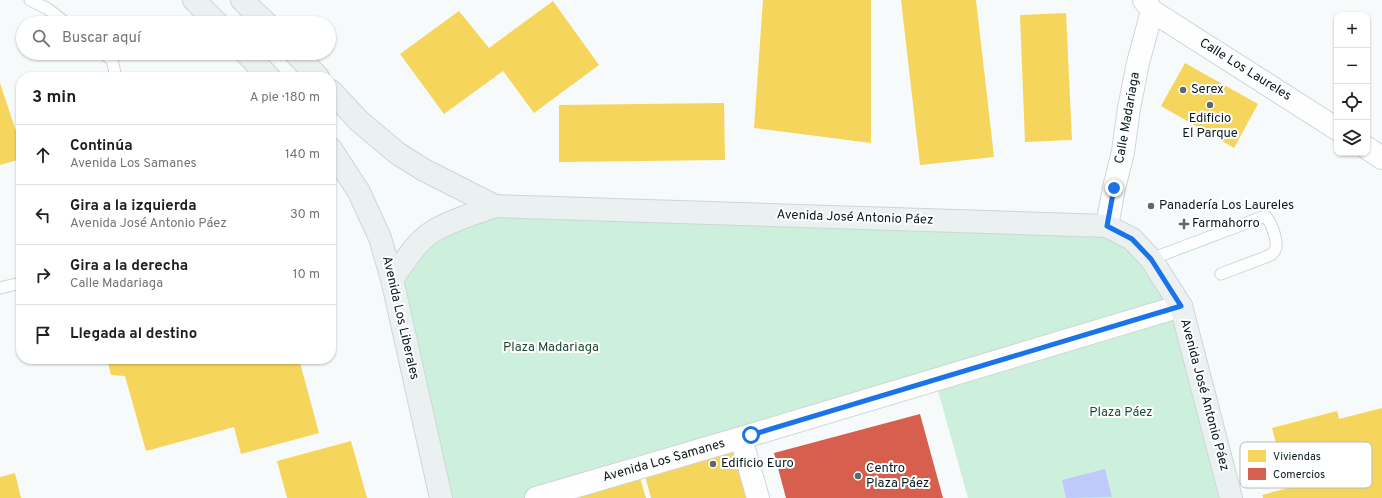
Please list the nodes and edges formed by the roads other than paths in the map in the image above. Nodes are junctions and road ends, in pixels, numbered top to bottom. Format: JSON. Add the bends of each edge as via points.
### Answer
{"nodes":[{"id":1,"x":30,"y":0,"type":"edge"},
{"id":2,"x":194,"y":0,"type":"edge"},
{"id":3,"x":242,"y":0,"type":"edge"},
{"id":4,"x":1148,"y":6,"type":"edge"},
{"id":5,"x":57,"y":16,"type":"edge"},
{"id":6,"x":210,"y":16,"type":"edge"},
{"id":7,"x":259,"y":16,"type":"edge"},
{"id":8,"x":112,"y":60,"type":"edge"},
{"id":9,"x":253,"y":60,"type":"edge"},
{"id":10,"x":302,"y":60,"type":"edge"},
{"id":11,"x":115,"y":72,"type":"edge"},
{"id":12,"x":264,"y":72,"type":"edge"},
{"id":13,"x":313,"y":72,"type":"edge"},
{"id":14,"x":336,"y":96,"type":"edge"},
{"id":15,"x":1334,"y":127,"type":"edge"},
{"id":16,"x":1370,"y":150,"type":"edge"},
{"id":17,"x":336,"y":157,"type":"edge"},
{"id":18,"x":1382,"y":158,"type":"edge"},
{"id":19,"x":495,"y":206,"type":"junction"},
{"id":20,"x":1107,"y":226,"type":"junction"},
{"id":21,"x":1151,"y":259,"type":"junction"},
{"id":22,"x":1221,"y":274,"type":"dead end"},
{"id":23,"x":392,"y":279,"type":"junction"},
{"id":24,"x":16,"y":284,"type":"edge"},
{"id":25,"x":0,"y":288,"type":"edge"},
{"id":26,"x":1181,"y":306,"type":"junction"},
{"id":27,"x":741,"y":438,"type":"junction"},
{"id":28,"x":441,"y":498,"type":"edge"},
{"id":29,"x":536,"y":498,"type":"edge"},
{"id":30,"x":758,"y":498,"type":"edge"},
{"id":31,"x":1231,"y":498,"type":"edge"}],
"edges":[{"from":1,"to":5,"type":"lane"},
{"from":2,"to":6,"type":"main road"},
{"from":3,"to":7,"type":"main road"},
{"from":4,"to":15,"type":"street","name":"Calle Los Laureles"},
{"from":4,"to":20,"type":"street","name":"Calle Madariaga","via":[[1123,152]]},
{"from":8,"to":11,"type":"lane"},
{"from":9,"to":12,"type":"main road"},
{"from":10,"to":13,"type":"main road"},
{"from":14,"to":19,"type":"main road","name":"Avenida José Antonio Páez","via":[[397,153],[424,170]]},
{"from":16,"to":18,"type":"street"},
{"from":17,"to":23,"type":"main road","name":"Avenida Los Liberales","via":[[359,192],[380,238]]},
{"from":19,"to":20,"type":"main road","name":"Avenida José Antonio Páez"},
{"from":19,"to":23,"type":"main road","via":[[454,221],[431,233],[413,250]]},
{"from":20,"to":21,"type":"main road","name":"Avenida José Antonio Páez","via":[[1132,239]]},
{"from":21,"to":22,"type":"lane","via":[[1265,216],[1271,223],[1275,250],[1271,255]]},
{"from":21,"to":26,"type":"main road","name":"Avenida José Antonio Páez"},
{"from":23,"to":28,"type":"main road","name":"Avenida Los Liberales"},
{"from":24,"to":25,"type":"lane"},
{"from":26,"to":27,"type":"street","name":"Avenida Los Samanes"},
{"from":26,"to":31,"type":"main road","name":"Avenida José Antonio Páez"},
{"from":27,"to":29,"type":"street","name":"Avenida Los Samanes"},
{"from":27,"to":30,"type":"street"}]}
